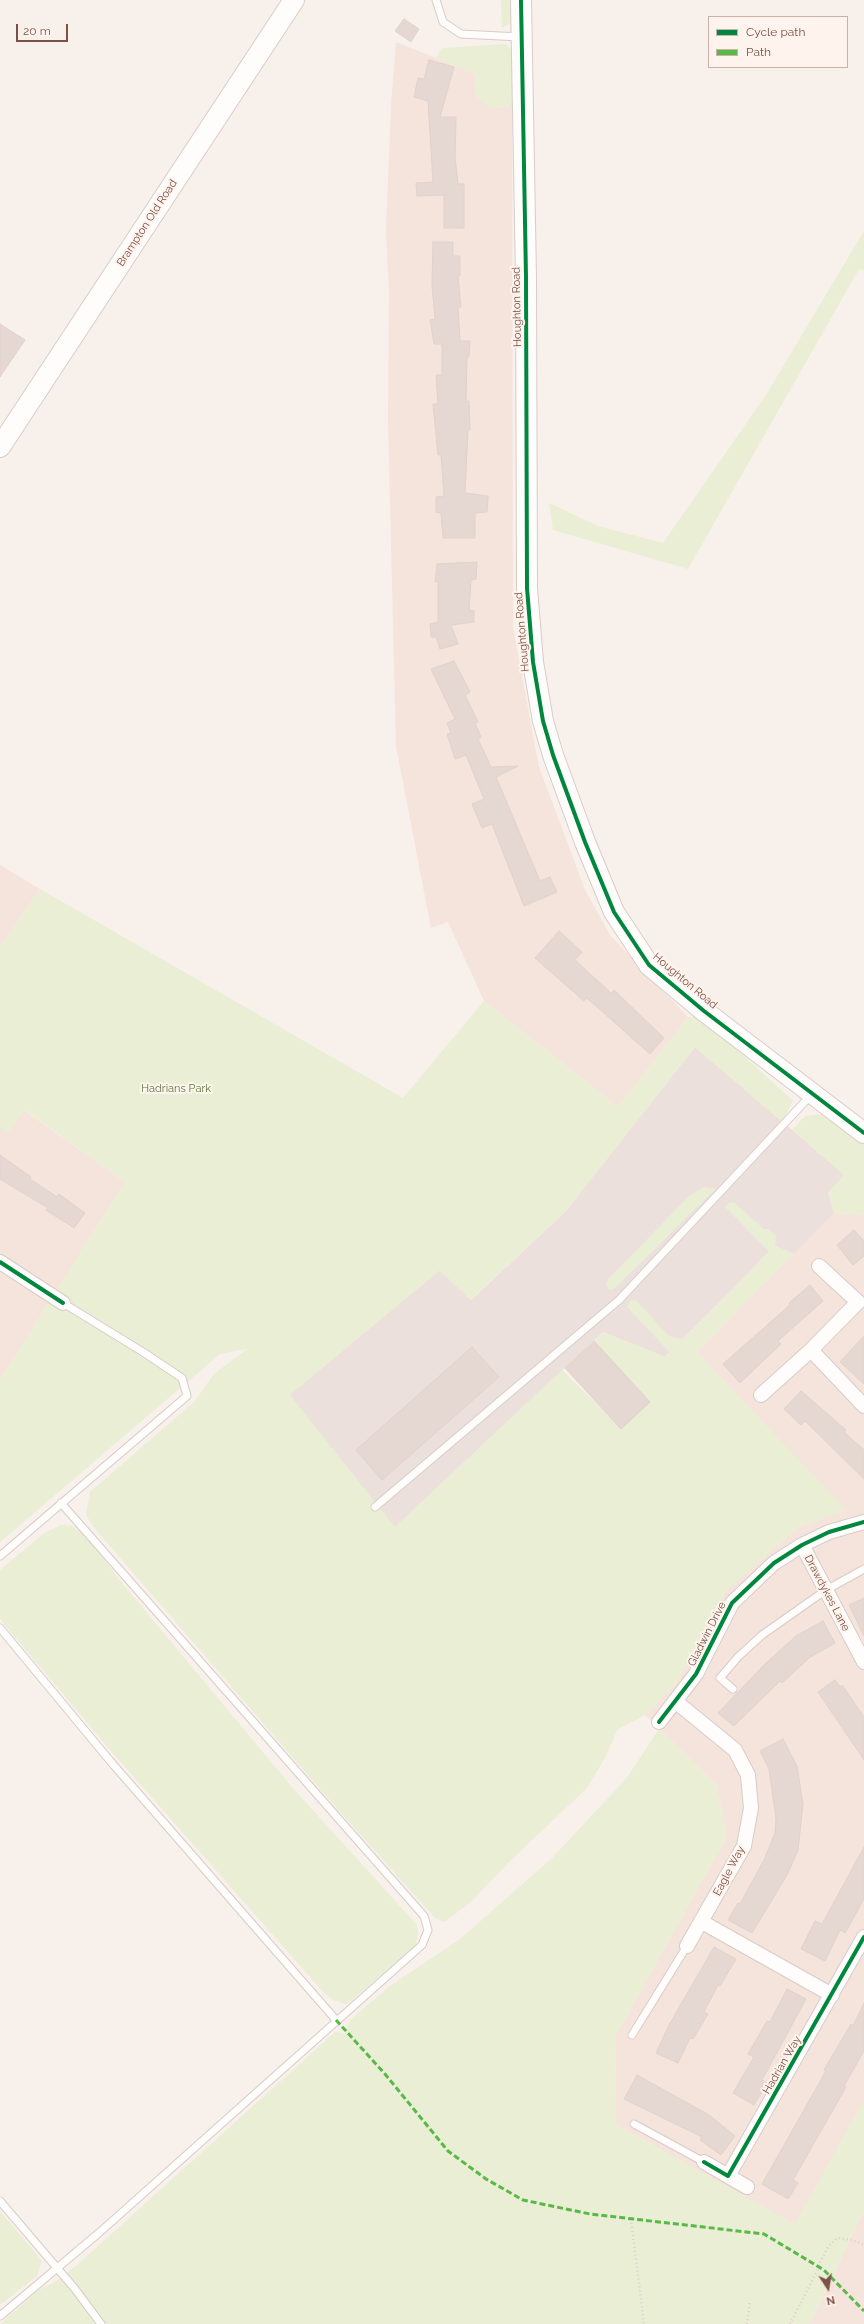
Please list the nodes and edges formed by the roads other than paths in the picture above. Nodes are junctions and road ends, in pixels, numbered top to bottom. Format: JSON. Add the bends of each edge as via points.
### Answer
{"nodes":[{"id":1,"x":294,"y":0,"type":"edge"},
{"id":2,"x":436,"y":0,"type":"edge"},
{"id":3,"x":521,"y":0,"type":"edge"},
{"id":4,"x":521,"y":37,"type":"junction"},
{"id":5,"x":0,"y":447,"type":"edge"},
{"id":6,"x":812,"y":1094,"type":"junction"},
{"id":7,"x":864,"y":1133,"type":"edge"},
{"id":8,"x":0,"y":1262,"type":"edge"},
{"id":9,"x":819,"y":1266,"type":"dead end"},
{"id":10,"x":63,"y":1304,"type":"joint"},
{"id":11,"x":811,"y":1350,"type":"junction"},
{"id":12,"x":761,"y":1395,"type":"dead end"},
{"id":13,"x":864,"y":1406,"type":"edge"},
{"id":14,"x":61,"y":1503,"type":"junction"},
{"id":15,"x":375,"y":1507,"type":"dead end"},
{"id":16,"x":864,"y":1522,"type":"edge"},
{"id":17,"x":802,"y":1545,"type":"junction"},
{"id":18,"x":0,"y":1556,"type":"edge"},
{"id":19,"x":864,"y":1569,"type":"edge"},
{"id":20,"x":826,"y":1590,"type":"junction"},
{"id":21,"x":0,"y":1628,"type":"edge"},
{"id":22,"x":864,"y":1662,"type":"edge"},
{"id":23,"x":733,"y":1689,"type":"dead end"},
{"id":24,"x":675,"y":1701,"type":"junction"},
{"id":25,"x":659,"y":1722,"type":"dead end"},
{"id":26,"x":702,"y":1922,"type":"junction"},
{"id":27,"x":864,"y":1937,"type":"edge"},
{"id":28,"x":687,"y":1946,"type":"joint"},
{"id":29,"x":832,"y":1995,"type":"junction"},
{"id":30,"x":336,"y":2020,"type":"junction"},
{"id":31,"x":632,"y":2035,"type":"dead end"},
{"id":32,"x":634,"y":2124,"type":"dead end"},
{"id":33,"x":704,"y":2162,"type":"joint"},
{"id":34,"x":728,"y":2176,"type":"junction"},
{"id":35,"x":747,"y":2187,"type":"dead end"},
{"id":36,"x":0,"y":2201,"type":"edge"},
{"id":37,"x":57,"y":2268,"type":"junction"},
{"id":38,"x":0,"y":2316,"type":"edge"},
{"id":39,"x":101,"y":2324,"type":"edge"}],
"edges":[{"from":1,"to":5,"type":"street","name":"Brampton Old Road"},
{"from":2,"to":4,"type":"lane","via":[[443,22],[461,34]]},
{"from":3,"to":4,"type":"street","name":"Houghton Road"},
{"from":4,"to":6,"type":"street","name":"Houghton Road","via":[[526,277],[526,588],[532,662],[543,721],[585,842],[614,912],[636,947],[649,965]]},
{"from":6,"to":7,"type":"street","name":"Houghton Road"},
{"from":6,"to":15,"type":"lane","via":[[619,1300]]},
{"from":8,"to":10,"type":"street"},
{"from":9,"to":11,"type":"street","via":[[858,1302]]},
{"from":10,"to":14,"type":"lane","via":[[144,1352],[182,1378],[187,1396]]},
{"from":11,"to":12,"type":"street"},
{"from":11,"to":13,"type":"street"},
{"from":14,"to":18,"type":"lane"},
{"from":14,"to":30,"type":"lane","via":[[424,1916],[428,1930],[422,1945]]},
{"from":16,"to":17,"type":"street","name":"Gladwin Drive","via":[[829,1532]]},
{"from":17,"to":20,"type":"street","name":"Drawdykes Lane"},
{"from":17,"to":24,"type":"street","name":"Gladwin Drive","via":[[774,1563],[732,1603],[696,1674]]},
{"from":19,"to":20,"type":"lane"},
{"from":20,"to":22,"type":"street","name":"Drawdykes Lane"},
{"from":20,"to":23,"type":"lane","via":[[762,1635],[738,1657],[720,1678]]},
{"from":21,"to":30,"type":"lane","via":[[111,1762]]},
{"from":24,"to":25,"type":"street","name":"Gladwin Drive"},
{"from":24,"to":26,"type":"street","name":"Eagle Way","via":[[735,1750],[748,1775],[752,1808],[744,1846]]},
{"from":26,"to":28,"type":"street","name":"Eagle Way"},
{"from":26,"to":29,"type":"street"},
{"from":27,"to":29,"type":"street","name":"Hadrian Way"},
{"from":28,"to":31,"type":"lane"},
{"from":29,"to":34,"type":"street","name":"Hadrian Way"},
{"from":30,"to":37,"type":"lane"},
{"from":32,"to":33,"type":"lane"},
{"from":33,"to":34,"type":"street"},
{"from":34,"to":35,"type":"street"},
{"from":36,"to":37,"type":"lane"},
{"from":37,"to":38,"type":"lane"},
{"from":37,"to":39,"type":"lane"}]}
